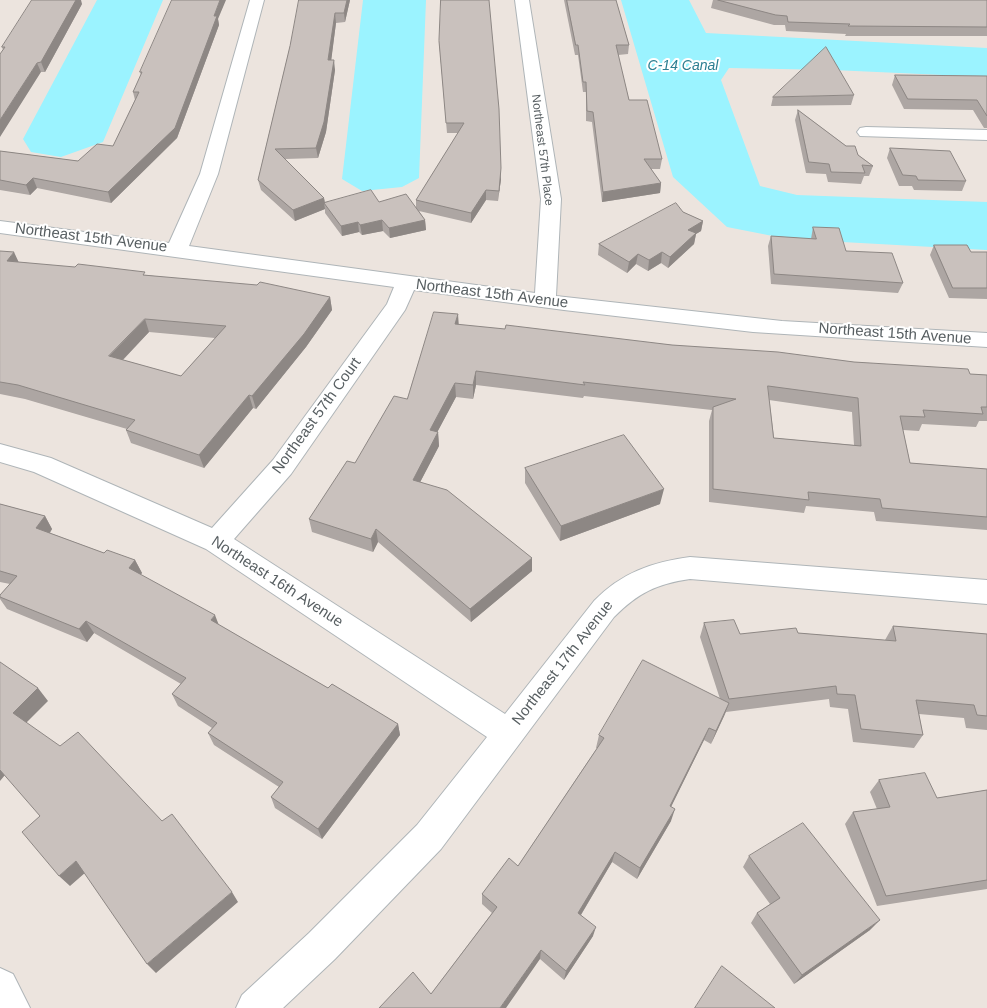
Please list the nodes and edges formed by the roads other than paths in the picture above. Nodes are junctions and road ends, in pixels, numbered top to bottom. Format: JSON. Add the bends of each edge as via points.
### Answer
{"nodes":[{"id":1,"x":257,"y":0,"type":"edge"},
{"id":2,"x":522,"y":0,"type":"edge"},
{"id":3,"x":866,"y":132,"type":"dead end"},
{"id":4,"x":987,"y":135,"type":"edge"},
{"id":5,"x":0,"y":227,"type":"edge"},
{"id":6,"x":177,"y":249,"type":"junction"},
{"id":7,"x":406,"y":283,"type":"junction"},
{"id":8,"x":545,"y":300,"type":"junction"},
{"id":9,"x":987,"y":340,"type":"edge"},
{"id":10,"x":0,"y":453,"type":"edge"},
{"id":11,"x":216,"y":541,"type":"junction"},
{"id":12,"x":987,"y":592,"type":"edge"},
{"id":13,"x":508,"y":733,"type":"junction"},
{"id":14,"x":0,"y":987,"type":"edge"},
{"id":15,"x":11,"y":1008,"type":"edge"},
{"id":16,"x":255,"y":1008,"type":"edge"}],
"edges":[{"from":1,"to":6,"type":"street","via":[[208,174]]},
{"from":2,"to":8,"type":"street","name":"Northeast 57th Place","via":[[551,199]]},
{"from":3,"to":4,"type":"street"},
{"from":5,"to":6,"type":"street","name":"Northeast 15th Avenue"},
{"from":6,"to":7,"type":"street","name":"Northeast 15th Avenue"},
{"from":7,"to":8,"type":"street","name":"Northeast 15th Avenue"},
{"from":7,"to":11,"type":"street","name":"Northeast 57th Court","via":[[396,305],[282,467]]},
{"from":8,"to":9,"type":"street","name":"Northeast 15th Avenue","via":[[754,326]]},
{"from":10,"to":11,"type":"street","name":"Northeast 16th Avenue","via":[[42,465]]},
{"from":11,"to":13,"type":"street","name":"Northeast 16th Avenue"},
{"from":12,"to":13,"type":"street","name":"Northeast 17th Avenue","via":[[690,568],[664,571],[619,592]]},
{"from":13,"to":16,"type":"street","name":"Northeast 17th Avenue","via":[[429,837],[322,946]]},
{"from":14,"to":15,"type":"street"}]}
